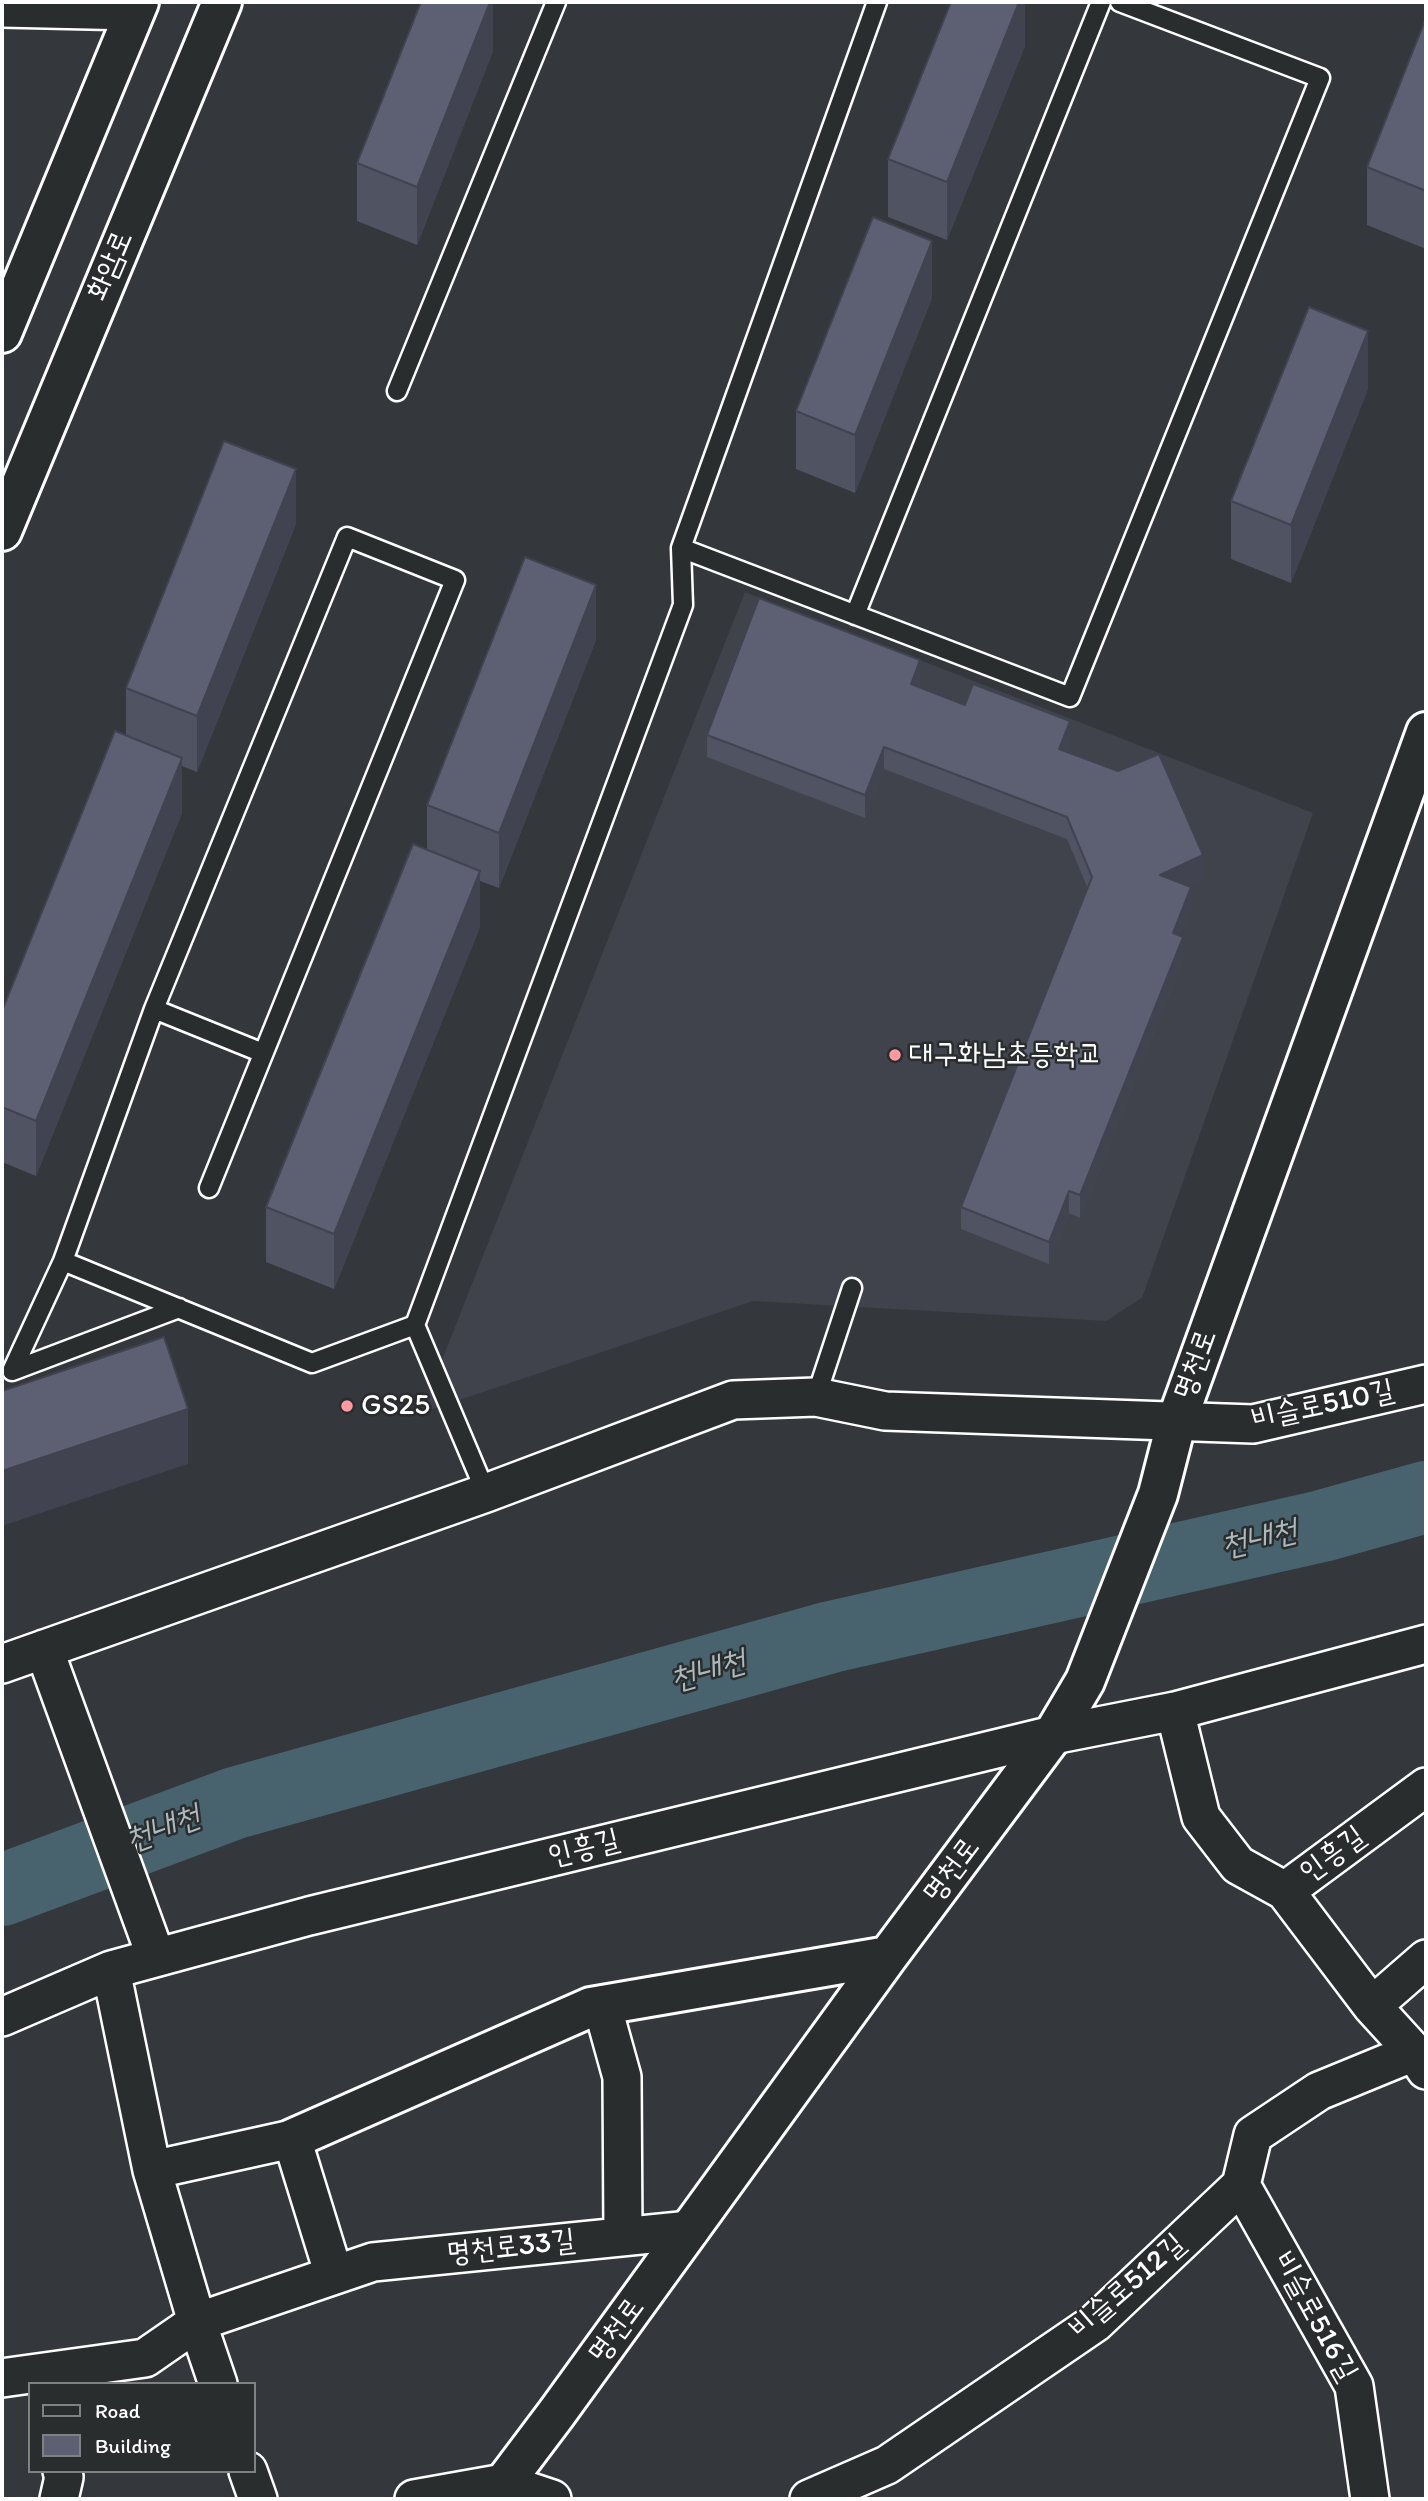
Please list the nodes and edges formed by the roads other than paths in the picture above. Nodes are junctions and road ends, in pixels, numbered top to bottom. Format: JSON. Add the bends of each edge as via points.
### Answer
{"nodes":[{"id":1,"x":222,"y":2,"type":"edge"},
{"id":2,"x":556,"y":2,"type":"edge"},
{"id":3,"x":877,"y":2,"type":"edge"},
{"id":4,"x":1101,"y":2,"type":"edge"},
{"id":5,"x":1120,"y":2,"type":"edge"},
{"id":6,"x":137,"y":7,"type":"edge"},
{"id":7,"x":2,"y":8,"type":"edge"},
{"id":8,"x":2,"y":333,"type":"edge"},
{"id":9,"x":397,"y":391,"type":"dead end"},
{"id":10,"x":2,"y":531,"type":"edge"},
{"id":11,"x":681,"y":548,"type":"junction"},
{"id":12,"x":855,"y":615,"type":"junction"},
{"id":13,"x":1426,"y":732,"type":"edge"},
{"id":14,"x":155,"y":1009,"type":"junction"},
{"id":15,"x":263,"y":1053,"type":"junction"},
{"id":16,"x":209,"y":1188,"type":"dead end"},
{"id":17,"x":63,"y":1261,"type":"junction"},
{"id":18,"x":852,"y":1288,"type":"dead end"},
{"id":19,"x":178,"y":1308,"type":"junction"},
{"id":20,"x":415,"y":1325,"type":"junction"},
{"id":21,"x":1426,"y":1384,"type":"edge"},
{"id":22,"x":816,"y":1397,"type":"junction"},
{"id":23,"x":1177,"y":1420,"type":"junction"},
{"id":24,"x":486,"y":1493,"type":"junction"},
{"id":25,"x":1426,"y":1644,"type":"edge"},
{"id":26,"x":14,"y":1657,"type":"edge"},
{"id":27,"x":1175,"y":1711,"type":"junction"},
{"id":28,"x":1053,"y":1735,"type":"junction"},
{"id":29,"x":1426,"y":1787,"type":"edge"},
{"id":30,"x":1285,"y":1891,"type":"junction"},
{"id":31,"x":888,"y":1956,"type":"junction"},
{"id":32,"x":156,"y":1957,"type":"junction"},
{"id":33,"x":1426,"y":1959,"type":"edge"},
{"id":34,"x":111,"y":1970,"type":"junction"},
{"id":35,"x":602,"y":2005,"type":"junction"},
{"id":36,"x":1372,"y":2006,"type":"junction"},
{"id":37,"x":2,"y":2017,"type":"edge"},
{"id":38,"x":1420,"y":2061,"type":"edge"},
{"id":39,"x":292,"y":2138,"type":"junction"},
{"id":40,"x":152,"y":2170,"type":"junction"},
{"id":41,"x":1241,"y":2185,"type":"junction"},
{"id":42,"x":690,"y":2230,"type":"junction"},
{"id":43,"x":623,"y":2237,"type":"junction"},
{"id":44,"x":334,"y":2275,"type":"junction"},
{"id":45,"x":197,"y":2322,"type":"junction"},
{"id":46,"x":21,"y":2379,"type":"edge"},
{"id":47,"x":217,"y":2382,"type":"edge"},
{"id":48,"x":63,"y":2473,"type":"edge"},
{"id":49,"x":249,"y":2473,"type":"edge"},
{"id":50,"x":498,"y":2491,"type":"edge"},
{"id":51,"x":59,"y":2499,"type":"edge"},
{"id":52,"x":258,"y":2499,"type":"edge"},
{"id":53,"x":414,"y":2499,"type":"edge"},
{"id":54,"x":552,"y":2499,"type":"edge"},
{"id":55,"x":809,"y":2499,"type":"edge"},
{"id":56,"x":1370,"y":2499,"type":"edge"}],
"edges":[{"from":1,"to":10,"type":"street","name":"화암로"},
{"from":2,"to":9,"type":"lane"},
{"from":3,"to":11,"type":"lane"},
{"from":4,"to":12,"type":"lane"},
{"from":5,"to":12,"type":"lane","via":[[1320,78],[1070,697]]},
{"from":6,"to":7,"type":"street"},
{"from":6,"to":8,"type":"street"},
{"from":11,"to":12,"type":"lane"},
{"from":11,"to":20,"type":"lane","via":[[683,605]]},
{"from":13,"to":23,"type":"street","name":"명천로"},
{"from":14,"to":15,"type":"lane"},
{"from":14,"to":15,"type":"lane","via":[[347,537],[456,580]]},
{"from":14,"to":17,"type":"lane"},
{"from":15,"to":16,"type":"lane"},
{"from":17,"to":19,"type":"lane"},
{"from":17,"to":19,"type":"lane","via":[[12,1371]]},
{"from":18,"to":22,"type":"lane"},
{"from":19,"to":20,"type":"lane","via":[[313,1363]]},
{"from":20,"to":24,"type":"lane"},
{"from":21,"to":23,"type":"street","name":"비슬로510길","via":[[1252,1424]]},
{"from":22,"to":23,"type":"street","name":"비슬로510길","via":[[885,1411]]},
{"from":22,"to":24,"type":"street","name":"비슬로510길","via":[[733,1401]]},
{"from":23,"to":28,"type":"street","name":"명천로","via":[[1158,1494],[1085,1681]]},
{"from":24,"to":26,"type":"street","name":"비슬로510길"},
{"from":25,"to":27,"type":"street","name":"인흥길"},
{"from":26,"to":32,"type":"street"},
{"from":27,"to":28,"type":"street","name":"인흥길"},
{"from":27,"to":30,"type":"street","name":"인흥길","via":[[1201,1817],[1238,1865]]},
{"from":28,"to":31,"type":"street","name":"명천로"},
{"from":28,"to":32,"type":"street","name":"인흥길"},
{"from":29,"to":30,"type":"street","name":"인흥길"},
{"from":30,"to":36,"type":"street"},
{"from":31,"to":35,"type":"street"},
{"from":31,"to":42,"type":"street","name":"명천로"},
{"from":32,"to":34,"type":"street","name":"인흥길"},
{"from":33,"to":36,"type":"street"},
{"from":34,"to":37,"type":"street","name":"인흥길"},
{"from":34,"to":40,"type":"street"},
{"from":35,"to":39,"type":"street"},
{"from":35,"to":43,"type":"street","via":[[622,2077]]},
{"from":36,"to":38,"type":"street"},
{"from":38,"to":41,"type":"street","via":[[1319,2091],[1253,2135]]},
{"from":39,"to":40,"type":"street"},
{"from":39,"to":44,"type":"street"},
{"from":40,"to":45,"type":"street"},
{"from":41,"to":55,"type":"street","name":"비슬로512길","via":[[1095,2323],[887,2465]]},
{"from":41,"to":56,"type":"street","name":"비슬로516길","via":[[1354,2386]]},
{"from":42,"to":43,"type":"street","name":"명천로33길"},
{"from":42,"to":50,"type":"street","name":"명천로"},
{"from":43,"to":44,"type":"street","name":"명천로33길","via":[[373,2262]]},
{"from":44,"to":45,"type":"street","name":"명천로33길"},
{"from":45,"to":46,"type":"street","name":"명천로33길","via":[[145,2358]]},
{"from":45,"to":47,"type":"street"},
{"from":48,"to":51,"type":"street"},
{"from":49,"to":52,"type":"street"},
{"from":50,"to":53,"type":"street"},
{"from":50,"to":54,"type":"street"}]}
